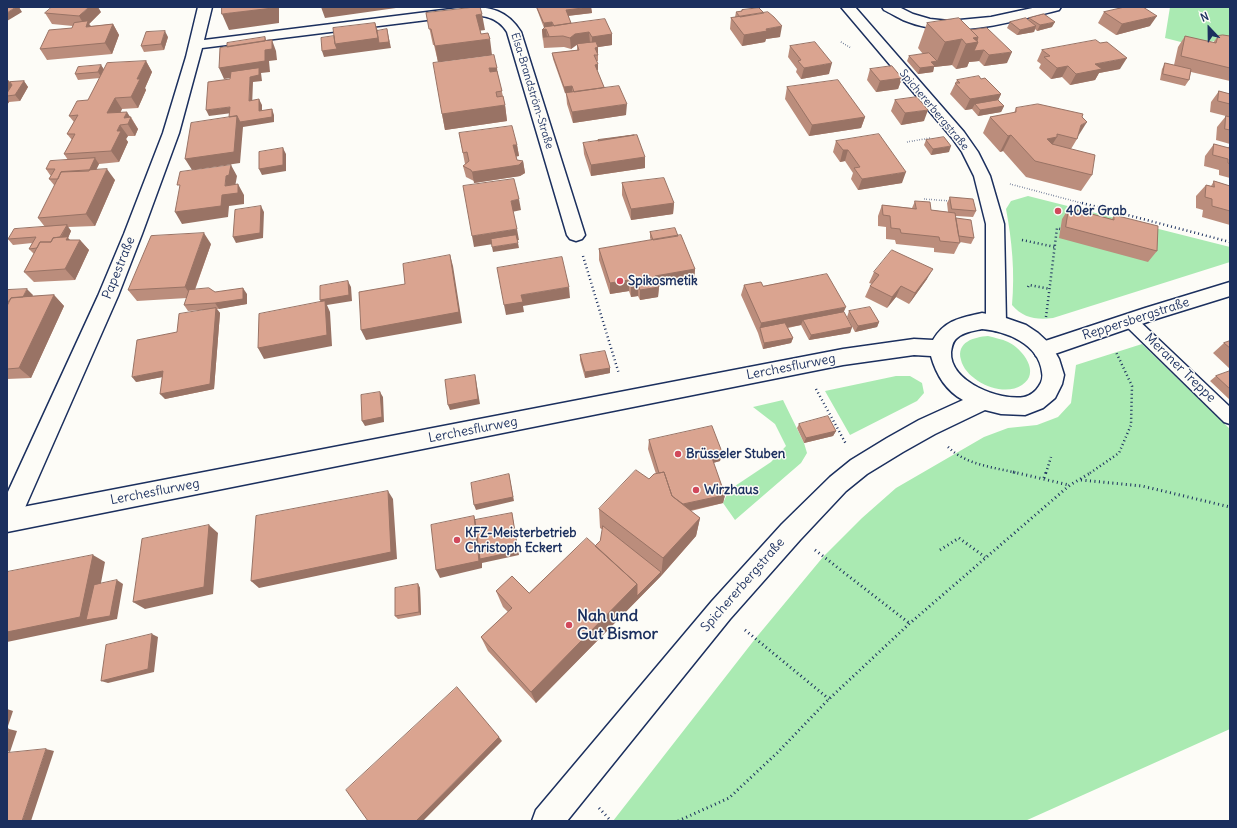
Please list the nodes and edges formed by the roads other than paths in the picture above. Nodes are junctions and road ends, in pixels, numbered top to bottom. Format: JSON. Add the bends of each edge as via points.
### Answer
{"nodes":[{"id":1,"x":205,"y":7,"type":"edge"},
{"id":2,"x":848,"y":7,"type":"edge"},
{"id":3,"x":889,"y":7,"type":"edge"},
{"id":4,"x":1054,"y":7,"type":"edge"},
{"id":5,"x":196,"y":45,"type":"junction"},
{"id":6,"x":576,"y":235,"type":"road end"},
{"id":7,"x":1230,"y":289,"type":"edge"},
{"id":8,"x":1129,"y":320,"type":"junction"},
{"id":9,"x":996,"y":322,"type":"junction"},
{"id":10,"x":940,"y":349,"type":"junction"},
{"id":11,"x":1043,"y":350,"type":"junction"},
{"id":12,"x":983,"y":401,"type":"junction"},
{"id":13,"x":1230,"y":417,"type":"edge"},
{"id":14,"x":7,"y":521,"type":"edge"},
{"id":15,"x":547,"y":821,"type":"edge"}],
"edges":[{"from":1,"to":5,"type":"street","name":"Papestraße"},
{"from":2,"to":9,"type":"street","name":"Spichererbergstraße","via":[[958,135],[982,176],[995,230]]},
{"from":3,"to":4,"type":"street","via":[[915,21],[941,25],[976,24]]},
{"from":5,"to":6,"type":"street","name":"Elsa-Brandström-Straße","via":[[467,11],[501,17],[511,25],[514,32]]},
{"from":5,"to":14,"type":"street","name":"Papestraße","via":[[171,133],[108,296]]},
{"from":7,"to":8,"type":"street","name":"Reppersbergstraße"},
{"from":8,"to":11,"type":"street","name":"Reppersbergstraße"},
{"from":8,"to":13,"type":"lane","name":"Meraner Treppe"},
{"from":9,"to":10,"type":"street","via":[[982,321],[958,325],[946,335]]},
{"from":9,"to":11,"type":"street","via":[[1022,332]]},
{"from":10,"to":12,"type":"street","via":[[946,372],[955,383]]},
{"from":10,"to":14,"type":"street","name":"Lerchesflurweg","via":[[914,347],[836,358]]},
{"from":11,"to":12,"type":"street","via":[[1050,360],[1053,371],[1052,385],[1042,399],[1026,406],[1004,406]]},
{"from":12,"to":15,"type":"street","name":"Spichererbergstraße","via":[[894,445],[838,484],[721,610]]}]}
